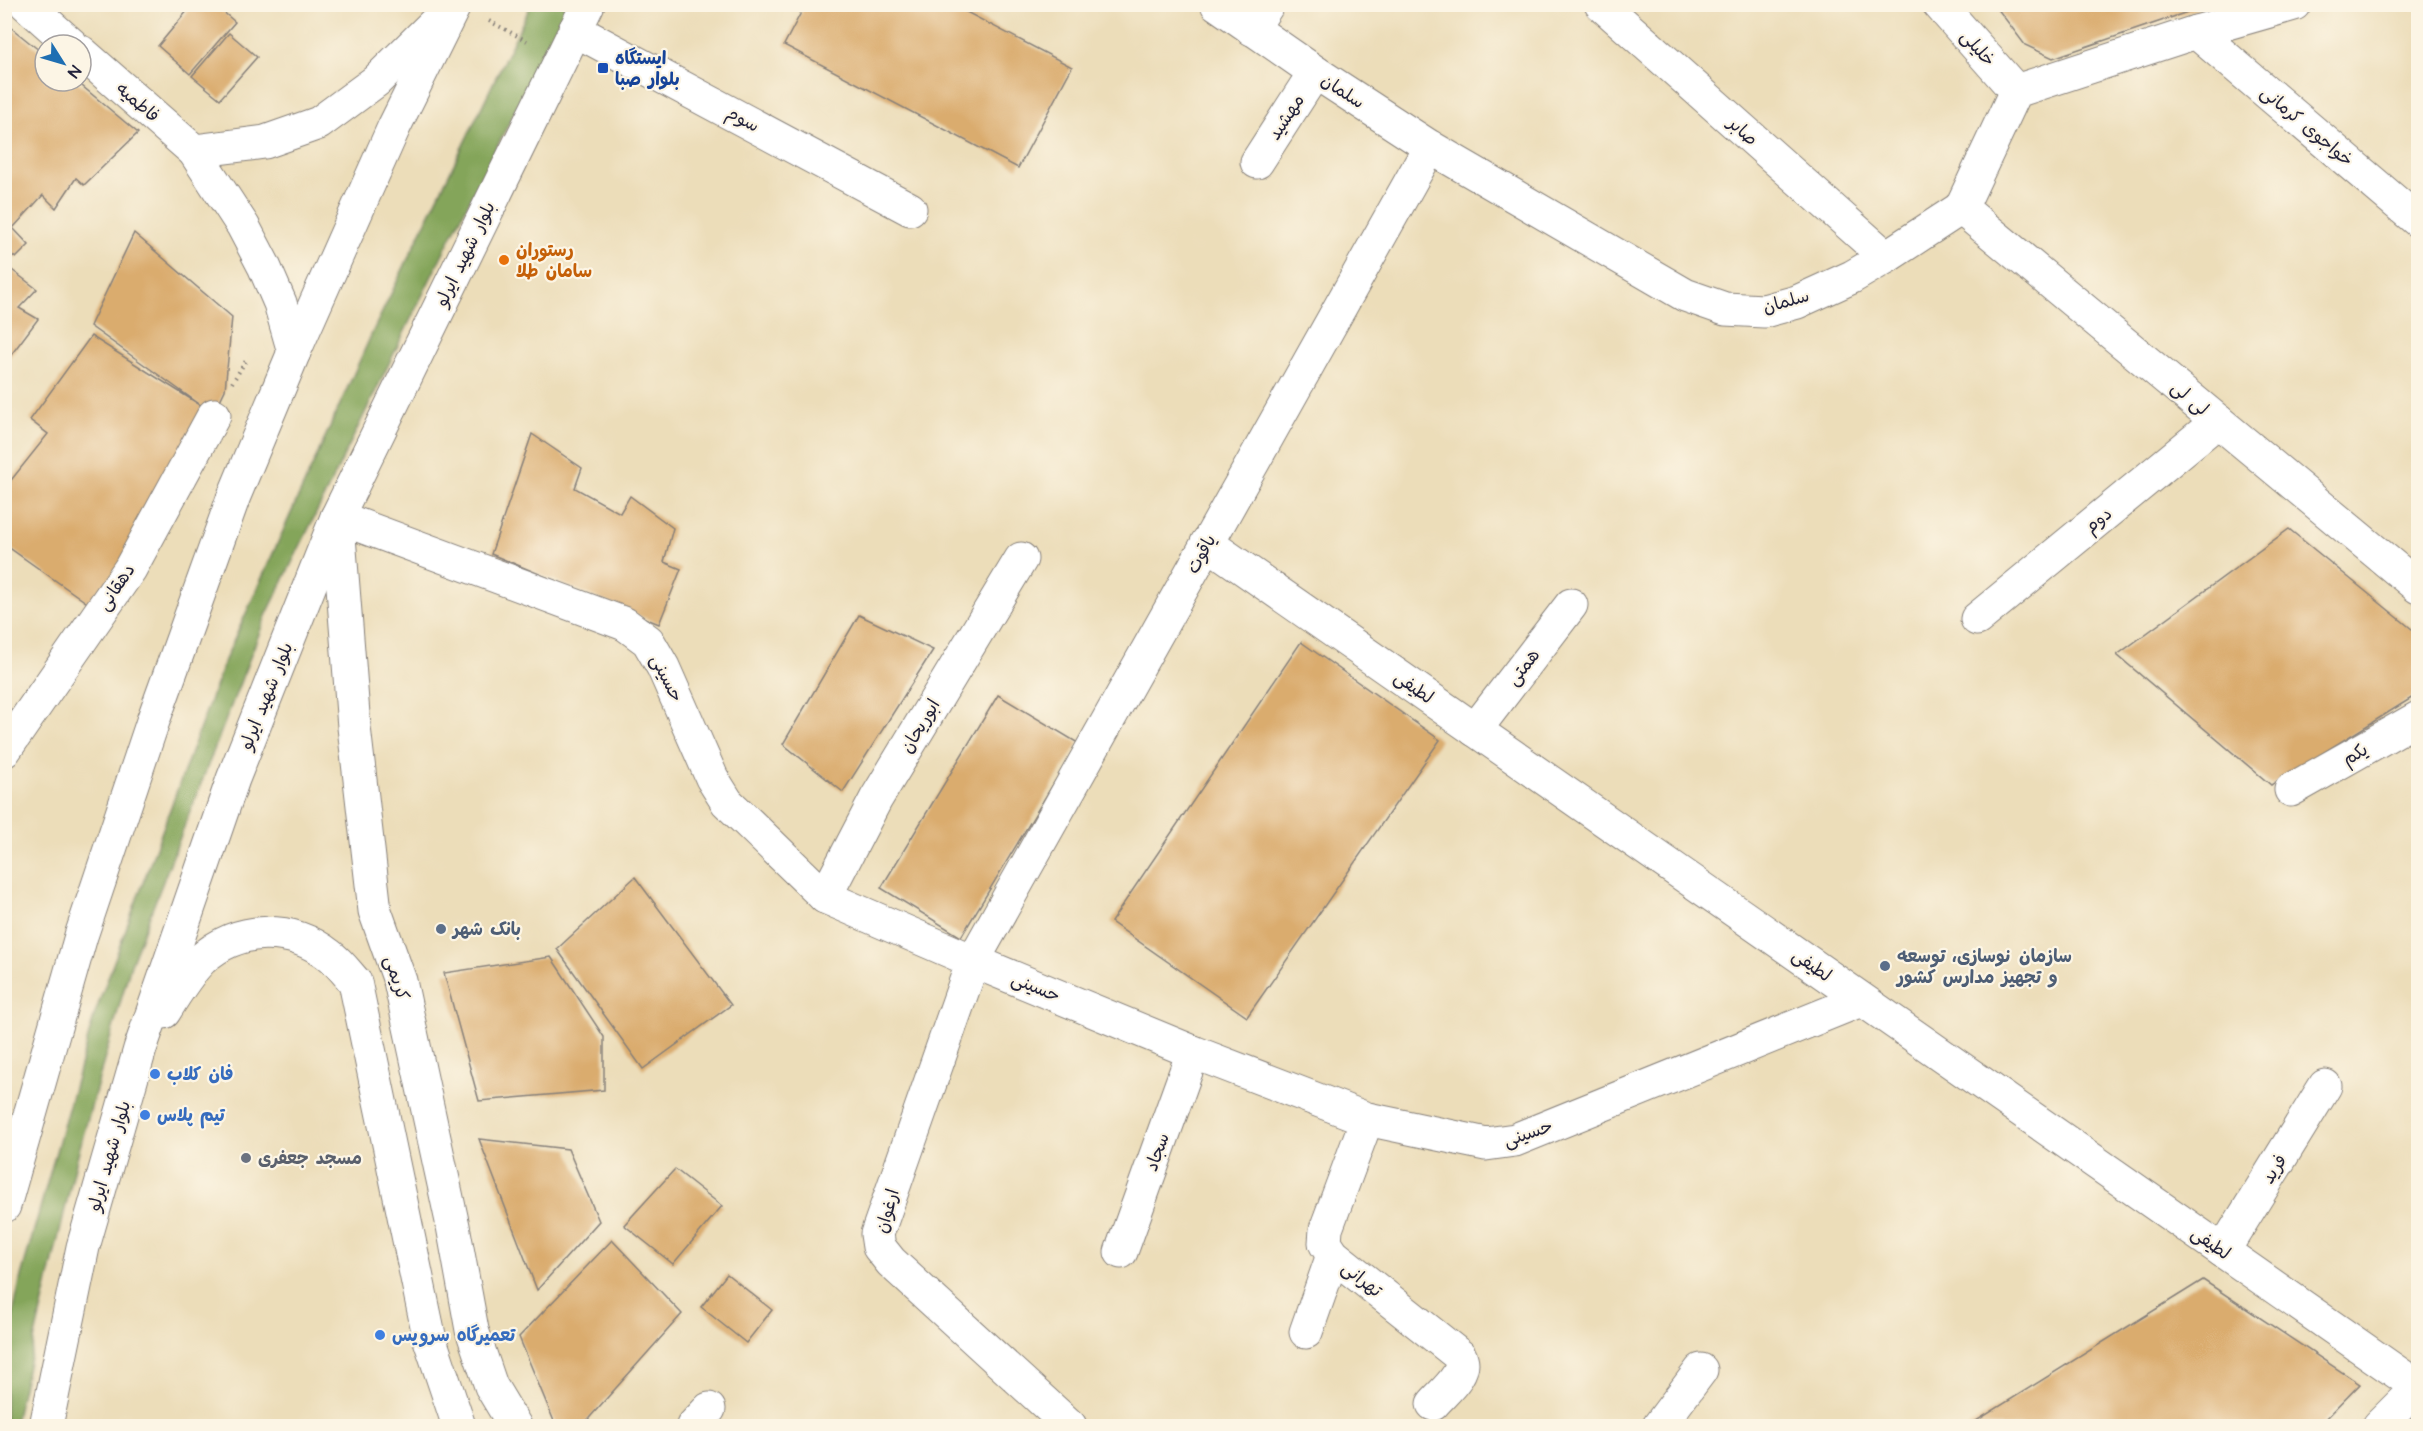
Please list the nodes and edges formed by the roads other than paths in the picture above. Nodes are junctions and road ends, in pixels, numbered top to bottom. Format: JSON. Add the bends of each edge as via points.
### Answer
{"nodes":[{"id":1,"x":26,"y":4,"type":"edge"},
{"id":2,"x":454,"y":4,"type":"edge"},
{"id":3,"x":1217,"y":4,"type":"edge"},
{"id":4,"x":1601,"y":4,"type":"edge"},
{"id":5,"x":1939,"y":4,"type":"edge"},
{"id":6,"x":2295,"y":4,"type":"edge"},
{"id":7,"x":581,"y":17,"type":"edge"},
{"id":8,"x":1260,"y":17,"type":"edge"},
{"id":9,"x":2196,"y":32,"type":"junction"},
{"id":10,"x":59,"y":33,"type":"edge"},
{"id":11,"x":93,"y":63,"type":"edge"},
{"id":12,"x":1315,"y":72,"type":"junction"},
{"id":13,"x":2016,"y":91,"type":"junction"},
{"id":14,"x":1430,"y":147,"type":"junction"},
{"id":15,"x":194,"y":151,"type":"junction"},
{"id":16,"x":1257,"y":162,"type":"dead end"},
{"id":17,"x":1961,"y":208,"type":"junction"},
{"id":18,"x":910,"y":209,"type":"dead end"},
{"id":19,"x":2418,"y":221,"type":"edge"},
{"id":20,"x":1886,"y":257,"type":"junction"},
{"id":21,"x":294,"y":352,"type":"junction"},
{"id":22,"x":213,"y":415,"type":"dead end"},
{"id":23,"x":2218,"y":421,"type":"junction"},
{"id":24,"x":337,"y":516,"type":"junction"},
{"id":25,"x":1208,"y":543,"type":"junction"},
{"id":26,"x":1021,"y":559,"type":"dead end"},
{"id":27,"x":2418,"y":587,"type":"edge"},
{"id":28,"x":1571,"y":605,"type":"dead end"},
{"id":29,"x":1977,"y":619,"type":"dead end"},
{"id":30,"x":2418,"y":718,"type":"edge"},
{"id":31,"x":1475,"y":729,"type":"junction"},
{"id":32,"x":4,"y":751,"type":"edge"},
{"id":33,"x":2291,"y":790,"type":"dead end"},
{"id":34,"x":825,"y":897,"type":"junction"},
{"id":35,"x":973,"y":961,"type":"junction"},
{"id":36,"x":1862,"y":1000,"type":"junction"},
{"id":37,"x":140,"y":1048,"type":"junction"},
{"id":38,"x":1193,"y":1052,"type":"junction"},
{"id":39,"x":2325,"y":1086,"type":"dead end"},
{"id":40,"x":1367,"y":1119,"type":"junction"},
{"id":41,"x":4,"y":1206,"type":"edge"},
{"id":42,"x":2223,"y":1251,"type":"junction"},
{"id":43,"x":1121,"y":1252,"type":"dead end"},
{"id":44,"x":1333,"y":1256,"type":"junction"},
{"id":45,"x":1306,"y":1332,"type":"dead end"},
{"id":46,"x":1701,"y":1370,"type":"dead end"},
{"id":47,"x":2418,"y":1387,"type":"edge"},
{"id":48,"x":1433,"y":1404,"type":"dead end"},
{"id":49,"x":46,"y":1426,"type":"edge"},
{"id":50,"x":459,"y":1426,"type":"edge"},
{"id":51,"x":515,"y":1426,"type":"edge"},
{"id":52,"x":1070,"y":1426,"type":"edge"},
{"id":53,"x":1659,"y":1426,"type":"edge"},
{"id":54,"x":2379,"y":1426,"type":"edge"}],
"edges":[{"from":1,"to":10,"type":"street"},
{"from":2,"to":15,"type":"street","via":[[376,81],[319,123],[265,142]]},
{"from":2,"to":21,"type":"street","via":[[394,127]]},
{"from":3,"to":8,"type":"street","name":"سلمان"},
{"from":4,"to":20,"type":"street","name":"صابر"},
{"from":5,"to":13,"type":"street","name":"خلیلی"},
{"from":6,"to":9,"type":"street"},
{"from":7,"to":18,"type":"street","name":"سوم"},
{"from":7,"to":24,"type":"street","name":"بلوار شهید ایرلو"},
{"from":8,"to":12,"type":"street","name":"سلمان"},
{"from":9,"to":13,"type":"street"},
{"from":9,"to":19,"type":"street","name":"خواجوی کرمانی"},
{"from":11,"to":15,"type":"street","name":"فاطمیه"},
{"from":12,"to":14,"type":"street","name":"سلمان"},
{"from":12,"to":16,"type":"street","name":"مهشید"},
{"from":13,"to":17,"type":"street"},
{"from":14,"to":20,"type":"street","name":"سلمان","via":[[1685,296],[1725,309],[1764,311],[1797,302]]},
{"from":14,"to":25,"type":"street","name":"یاقوت"},
{"from":15,"to":21,"type":"street","name":"فاطمیه","via":[[264,266]]},
{"from":17,"to":20,"type":"street","name":"سلمان"},
{"from":17,"to":23,"type":"street","name":"لی لی"},
{"from":21,"to":41,"type":"street","via":[[234,496],[149,733],[81,936]]},
{"from":22,"to":32,"type":"street","name":"دهقانی","via":[[130,569]]},
{"from":23,"to":27,"type":"street","name":"لی لی"},
{"from":23,"to":29,"type":"street","name":"دوم"},
{"from":24,"to":34,"type":"street","name":"حسینی","via":[[625,624],[648,641],[727,802]]},
{"from":24,"to":37,"type":"street","name":"بلوار شهید ایرلو","via":[[233,779]]},
{"from":24,"to":51,"type":"street","name":"کریمی","via":[[354,727],[375,911],[400,981],[472,1330],[491,1386]]},
{"from":25,"to":31,"type":"street","name":"لطیفی"},
{"from":25,"to":35,"type":"street","name":"یاقوت"},
{"from":26,"to":34,"type":"street","name":"ابوریحان","via":[[876,799]]},
{"from":28,"to":31,"type":"street","name":"همتی"},
{"from":30,"to":33,"type":"street","name":"یکم"},
{"from":31,"to":36,"type":"street","name":"لطیفی"},
{"from":34,"to":35,"type":"street","name":"حسینی"},
{"from":35,"to":38,"type":"street","name":"حسینی"},
{"from":35,"to":52,"type":"street","name":"ارغوان","via":[[877,1234],[879,1246],[891,1262]]},
{"from":36,"to":40,"type":"street","name":"حسینی","via":[[1515,1140],[1486,1144]]},
{"from":36,"to":42,"type":"street","name":"لطیفی"},
{"from":37,"to":49,"type":"street","name":"بلوار شهید ایرلو","via":[[82,1247]]},
{"from":37,"to":50,"type":"street","via":[[202,960],[227,941],[265,932],[296,937],[330,955],[355,982],[430,1340]]},
{"from":38,"to":40,"type":"street","name":"حسینی"},
{"from":38,"to":43,"type":"street","name":"سجاد"},
{"from":39,"to":42,"type":"street","name":"فرید"},
{"from":40,"to":44,"type":"street","name":"تهرانی","via":[[1326,1229],[1325,1243]]},
{"from":42,"to":47,"type":"street","name":"لطیفی"},
{"from":44,"to":45,"type":"street"},
{"from":44,"to":48,"type":"street","name":"تهرانی","via":[[1460,1356],[1464,1362],[1462,1369]]},
{"from":46,"to":53,"type":"street"},
{"from":47,"to":54,"type":"street"}]}
